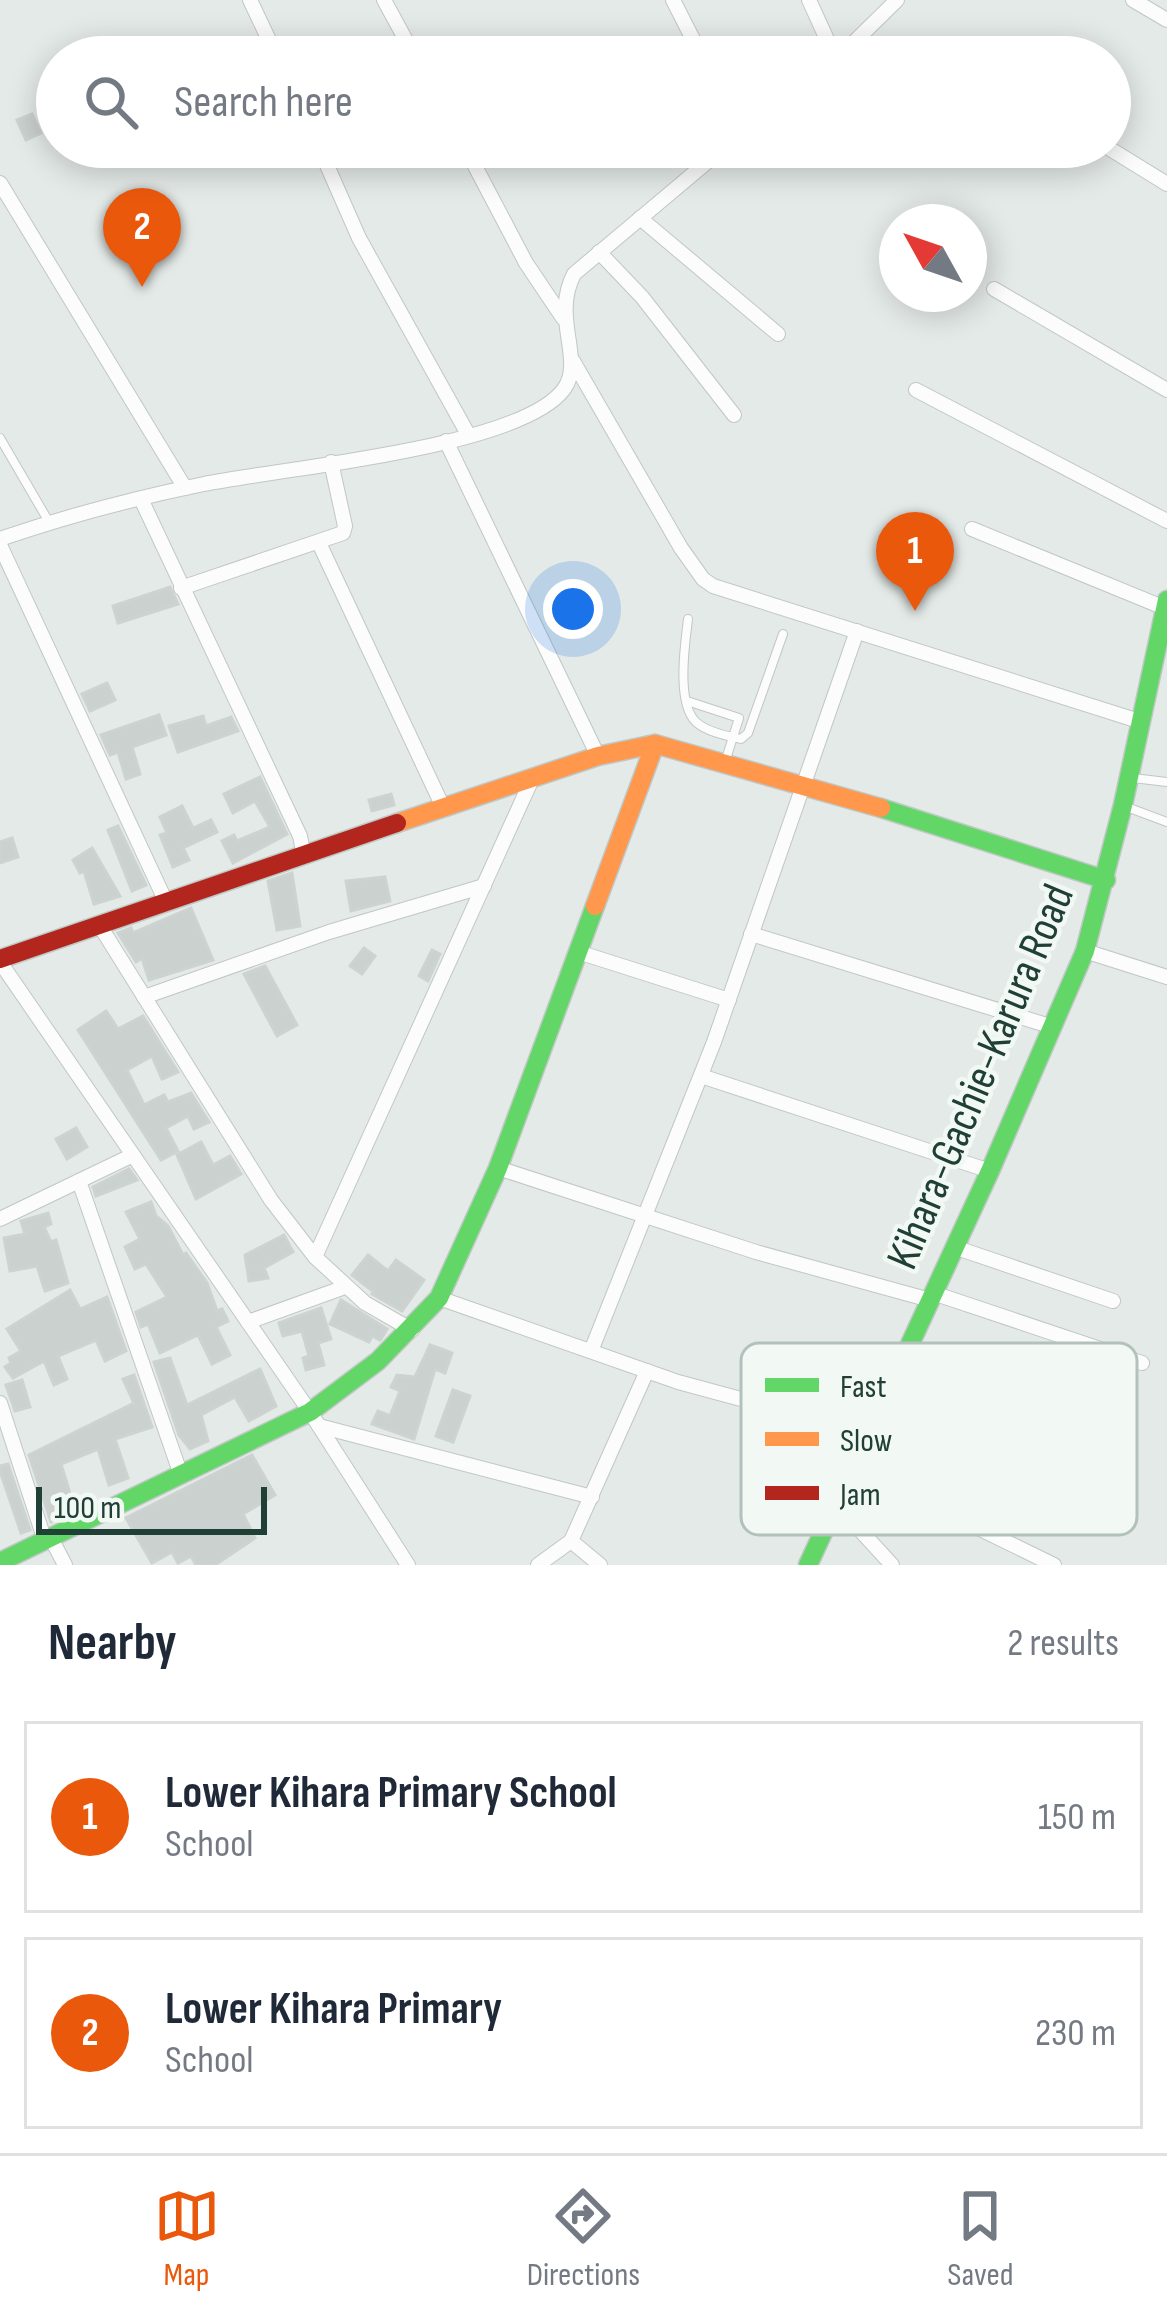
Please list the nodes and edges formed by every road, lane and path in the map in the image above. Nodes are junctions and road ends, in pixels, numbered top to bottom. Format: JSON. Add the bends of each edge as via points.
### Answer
{"nodes":[{"id":1,"x":250,"y":0,"type":"edge"},
{"id":2,"x":384,"y":0,"type":"edge"},
{"id":3,"x":673,"y":0,"type":"edge"},
{"id":4,"x":808,"y":0,"type":"edge"},
{"id":5,"x":898,"y":0,"type":"edge"},
{"id":6,"x":1133,"y":0,"type":"edge"},
{"id":7,"x":1167,"y":20,"type":"edge"},
{"id":8,"x":268,"y":36,"type":"edge"},
{"id":9,"x":404,"y":36,"type":"edge"},
{"id":10,"x":691,"y":36,"type":"edge"},
{"id":11,"x":826,"y":36,"type":"edge"},
{"id":12,"x":859,"y":36,"type":"edge"},
{"id":13,"x":1131,"y":162,"type":"edge"},
{"id":14,"x":328,"y":168,"type":"edge"},
{"id":15,"x":476,"y":168,"type":"edge"},
{"id":16,"x":700,"y":168,"type":"edge"},
{"id":17,"x":0,"y":183,"type":"edge"},
{"id":18,"x":1167,"y":184,"type":"edge"},
{"id":19,"x":640,"y":218,"type":"junction"},
{"id":20,"x":599,"y":252,"type":"junction"},
{"id":21,"x":994,"y":289,"type":"dead end"},
{"id":22,"x":563,"y":318,"type":"junction"},
{"id":23,"x":778,"y":334,"type":"dead end"},
{"id":24,"x":573,"y":361,"type":"junction"},
{"id":25,"x":916,"y":390,"type":"dead end"},
{"id":26,"x":1167,"y":390,"type":"edge"},
{"id":27,"x":734,"y":415,"type":"dead end"},
{"id":28,"x":469,"y":436,"type":"junction"},
{"id":29,"x":0,"y":438,"type":"edge"},
{"id":30,"x":446,"y":441,"type":"junction"},
{"id":31,"x":331,"y":462,"type":"junction"},
{"id":32,"x":185,"y":488,"type":"junction"},
{"id":33,"x":142,"y":499,"type":"junction"},
{"id":34,"x":1167,"y":521,"type":"edge"},
{"id":35,"x":49,"y":522,"type":"junction"},
{"id":36,"x":972,"y":530,"type":"dead end"},
{"id":37,"x":0,"y":542,"type":"edge"},
{"id":38,"x":319,"y":543,"type":"junction"},
{"id":39,"x":181,"y":588,"type":"junction"},
{"id":40,"x":1166,"y":604,"type":"edge"},
{"id":41,"x":688,"y":619,"type":"dead end"},
{"id":42,"x":857,"y":631,"type":"junction"},
{"id":43,"x":783,"y":634,"type":"dead end"},
{"id":44,"x":687,"y":701,"type":"junction"},
{"id":45,"x":1142,"y":722,"type":"junction"},
{"id":46,"x":734,"y":738,"type":"junction"},
{"id":47,"x":655,"y":744,"type":"junction"},
{"id":48,"x":598,"y":756,"type":"junction"},
{"id":49,"x":725,"y":760,"type":"junction"},
{"id":50,"x":1129,"y":777,"type":"junction"},
{"id":51,"x":532,"y":779,"type":"junction"},
{"id":52,"x":1167,"y":782,"type":"edge"},
{"id":53,"x":803,"y":783,"type":"junction"},
{"id":54,"x":1123,"y":806,"type":"junction"},
{"id":55,"x":443,"y":807,"type":"junction"},
{"id":56,"x":1167,"y":822,"type":"edge"},
{"id":57,"x":304,"y":856,"type":"junction"},
{"id":58,"x":1106,"y":880,"type":"junction"},
{"id":59,"x":484,"y":886,"type":"junction"},
{"id":60,"x":167,"y":904,"type":"junction"},
{"id":61,"x":100,"y":926,"type":"junction"},
{"id":62,"x":751,"y":934,"type":"junction"},
{"id":63,"x":1084,"y":951,"type":"junction"},
{"id":64,"x":578,"y":952,"type":"junction"},
{"id":65,"x":0,"y":960,"type":"edge"},
{"id":66,"x":1167,"y":977,"type":"edge"},
{"id":67,"x":144,"y":997,"type":"junction"},
{"id":68,"x":728,"y":1000,"type":"junction"},
{"id":69,"x":1053,"y":1027,"type":"junction"},
{"id":70,"x":701,"y":1076,"type":"junction"},
{"id":71,"x":133,"y":1155,"type":"junction"},
{"id":72,"x":498,"y":1168,"type":"junction"},
{"id":73,"x":990,"y":1171,"type":"junction"},
{"id":74,"x":79,"y":1181,"type":"junction"},
{"id":75,"x":648,"y":1216,"type":"junction"},
{"id":76,"x":0,"y":1219,"type":"edge"},
{"id":77,"x":954,"y":1247,"type":"junction"},
{"id":78,"x":315,"y":1258,"type":"junction"},
{"id":79,"x":345,"y":1287,"type":"junction"},
{"id":80,"x":932,"y":1297,"type":"junction"},
{"id":81,"x":439,"y":1298,"type":"junction"},
{"id":82,"x":1113,"y":1301,"type":"dead end"},
{"id":83,"x":248,"y":1322,"type":"junction"},
{"id":84,"x":412,"y":1330,"type":"junction"},
{"id":85,"x":912,"y":1343,"type":"edge"},
{"id":86,"x":1078,"y":1343,"type":"edge"},
{"id":87,"x":591,"y":1351,"type":"junction"},
{"id":88,"x":1137,"y":1361,"type":"edge"},
{"id":89,"x":1142,"y":1363,"type":"dead end"},
{"id":90,"x":647,"y":1371,"type":"junction"},
{"id":91,"x":741,"y":1397,"type":"edge"},
{"id":92,"x":0,"y":1402,"type":"edge"},
{"id":93,"x":314,"y":1419,"type":"junction"},
{"id":94,"x":182,"y":1474,"type":"junction"},
{"id":95,"x":592,"y":1497,"type":"junction"},
{"id":96,"x":823,"y":1535,"type":"edge"},
{"id":97,"x":865,"y":1535,"type":"edge"},
{"id":98,"x":992,"y":1535,"type":"edge"},
{"id":99,"x":48,"y":1539,"type":"junction"},
{"id":100,"x":571,"y":1541,"type":"junction"},
{"id":101,"x":0,"y":1562,"type":"edge"},
{"id":102,"x":65,"y":1565,"type":"edge"},
{"id":103,"x":408,"y":1565,"type":"edge"},
{"id":104,"x":538,"y":1565,"type":"edge"},
{"id":105,"x":600,"y":1565,"type":"edge"},
{"id":106,"x":808,"y":1565,"type":"edge"},
{"id":107,"x":892,"y":1565,"type":"edge"},
{"id":108,"x":1054,"y":1565,"type":"edge"}],
"edges":[{"from":1,"to":8,"type":"street"},
{"from":2,"to":9,"type":"street"},
{"from":3,"to":10,"type":"street"},
{"from":4,"to":11,"type":"street"},
{"from":5,"to":12,"type":"street"},
{"from":6,"to":7,"type":"street"},
{"from":13,"to":18,"type":"street"},
{"from":14,"to":28,"type":"street"},
{"from":15,"to":22,"type":"street"},
{"from":16,"to":19,"type":"street"},
{"from":17,"to":32,"type":"street"},
{"from":19,"to":20,"type":"street"},
{"from":19,"to":23,"type":"street"},
{"from":20,"to":22,"type":"street","via":[[574,274]]},
{"from":20,"to":27,"type":"street"},
{"from":21,"to":26,"type":"street"},
{"from":22,"to":24,"type":"street"},
{"from":24,"to":28,"type":"street","via":[[568,385],[551,404]]},
{"from":24,"to":42,"type":"street","via":[[703,579]]},
{"from":25,"to":34,"type":"street"},
{"from":28,"to":30,"type":"street"},
{"from":29,"to":35,"type":"lane"},
{"from":30,"to":31,"type":"street"},
{"from":30,"to":48,"type":"street"},
{"from":31,"to":32,"type":"street"},
{"from":31,"to":38,"type":"street","via":[[345,526]]},
{"from":32,"to":33,"type":"street"},
{"from":33,"to":35,"type":"street"},
{"from":33,"to":39,"type":"street"},
{"from":35,"to":37,"type":"street"},
{"from":36,"to":40,"type":"street"},
{"from":37,"to":60,"type":"street"},
{"from":38,"to":39,"type":"street"},
{"from":38,"to":55,"type":"street"},
{"from":39,"to":57,"type":"street"},
{"from":40,"to":45,"type":"street","name":"Kihara-Gachie-Karura Road"},
{"from":41,"to":44,"type":"lane"},
{"from":42,"to":45,"type":"street"},
{"from":42,"to":53,"type":"street"},
{"from":43,"to":46,"type":"lane","via":[[748,733]]},
{"from":44,"to":46,"type":"lane","via":[[696,722]]},
{"from":44,"to":46,"type":"lane","via":[[736,715]]},
{"from":45,"to":50,"type":"street","name":"Kihara-Gachie-Karura Road"},
{"from":46,"to":49,"type":"lane"},
{"from":47,"to":48,"type":"street"},
{"from":47,"to":49,"type":"street"},
{"from":47,"to":64,"type":"street"},
{"from":48,"to":51,"type":"street"},
{"from":49,"to":53,"type":"street"},
{"from":50,"to":52,"type":"lane"},
{"from":50,"to":54,"type":"street","name":"Kihara-Gachie-Karura Road"},
{"from":51,"to":55,"type":"street"},
{"from":51,"to":59,"type":"street"},
{"from":53,"to":58,"type":"street"},
{"from":53,"to":62,"type":"street"},
{"from":54,"to":56,"type":"lane"},
{"from":54,"to":58,"type":"street","name":"Kihara-Gachie-Karura Road"},
{"from":55,"to":57,"type":"street"},
{"from":57,"to":60,"type":"street"},
{"from":58,"to":63,"type":"street","name":"Kihara-Gachie-Karura Road"},
{"from":59,"to":67,"type":"street"},
{"from":59,"to":78,"type":"street"},
{"from":60,"to":61,"type":"street"},
{"from":61,"to":65,"type":"street"},
{"from":61,"to":67,"type":"street"},
{"from":62,"to":68,"type":"street"},
{"from":62,"to":69,"type":"street"},
{"from":63,"to":66,"type":"street"},
{"from":63,"to":69,"type":"street","name":"Kihara-Gachie-Karura Road"},
{"from":64,"to":68,"type":"street"},
{"from":64,"to":72,"type":"street"},
{"from":65,"to":71,"type":"street"},
{"from":67,"to":78,"type":"street"},
{"from":68,"to":70,"type":"street"},
{"from":69,"to":73,"type":"street","name":"Kihara-Gachie-Karura Road"},
{"from":70,"to":73,"type":"street"},
{"from":70,"to":75,"type":"street"},
{"from":71,"to":74,"type":"street"},
{"from":71,"to":83,"type":"street"},
{"from":72,"to":75,"type":"street"},
{"from":72,"to":81,"type":"street"},
{"from":73,"to":77,"type":"street","name":"Kihara-Gachie-Karura Road"},
{"from":74,"to":76,"type":"street"},
{"from":74,"to":94,"type":"street"},
{"from":75,"to":80,"type":"street"},
{"from":75,"to":87,"type":"street"},
{"from":77,"to":80,"type":"street","name":"Kihara-Gachie-Karura Road"},
{"from":77,"to":82,"type":"street"},
{"from":78,"to":79,"type":"street"},
{"from":79,"to":83,"type":"street"},
{"from":79,"to":84,"type":"street"},
{"from":80,"to":85,"type":"street","name":"Kihara-Gachie-Karura Road"},
{"from":80,"to":86,"type":"street"},
{"from":81,"to":84,"type":"street"},
{"from":81,"to":87,"type":"street"},
{"from":83,"to":93,"type":"street"},
{"from":84,"to":93,"type":"street"},
{"from":87,"to":90,"type":"street"},
{"from":88,"to":89,"type":"street"},
{"from":90,"to":91,"type":"street"},
{"from":90,"to":95,"type":"street"},
{"from":92,"to":99,"type":"street"},
{"from":93,"to":94,"type":"street"},
{"from":93,"to":95,"type":"street"},
{"from":93,"to":103,"type":"street"},
{"from":94,"to":99,"type":"street"},
{"from":95,"to":100,"type":"street"},
{"from":96,"to":106,"type":"street","name":"Kihara-Gachie-Karura Road"},
{"from":97,"to":107,"type":"street"},
{"from":98,"to":108,"type":"street"},
{"from":99,"to":101,"type":"street"},
{"from":99,"to":102,"type":"street"},
{"from":100,"to":104,"type":"street"},
{"from":100,"to":105,"type":"street"}]}
